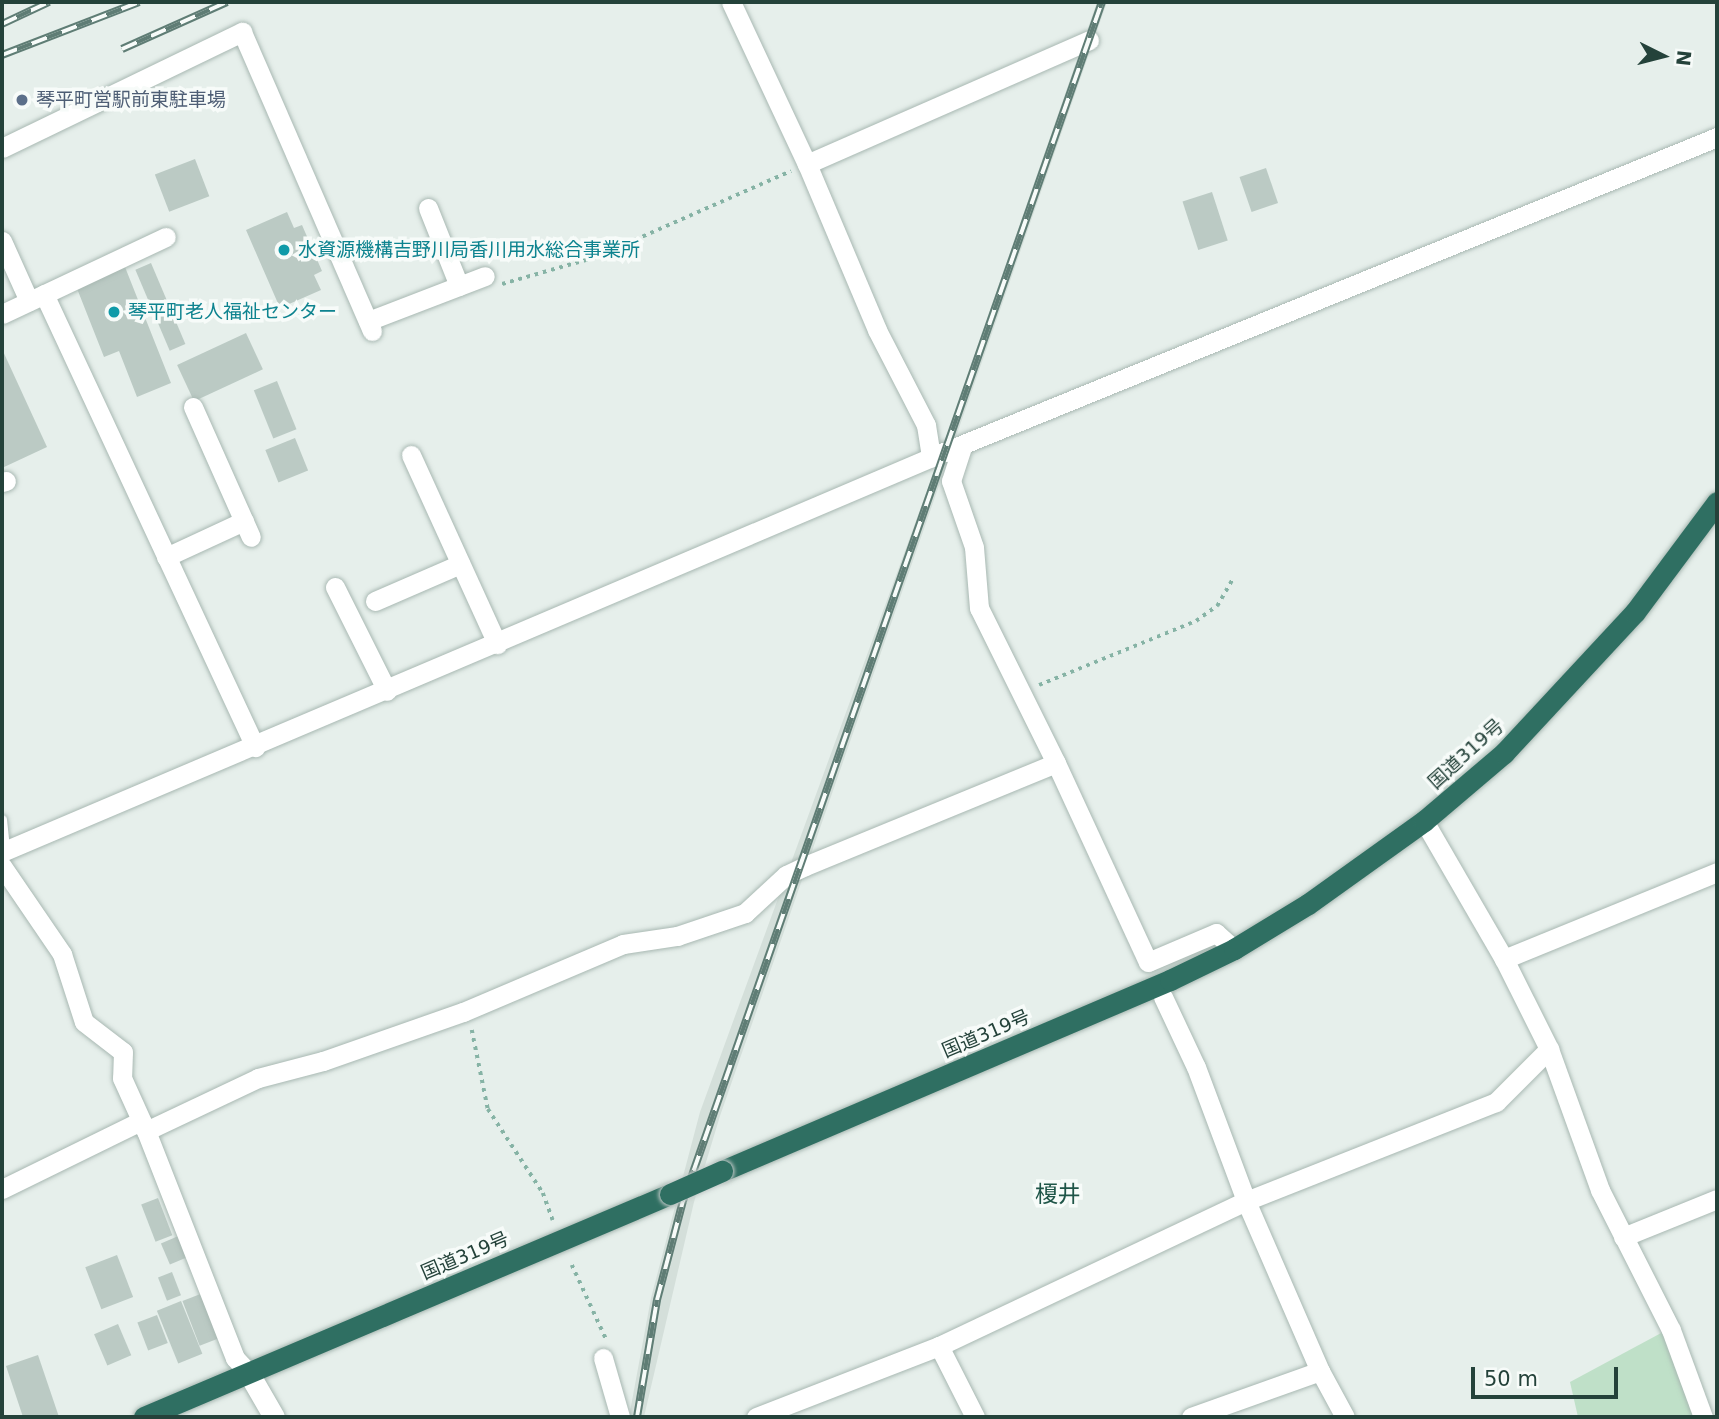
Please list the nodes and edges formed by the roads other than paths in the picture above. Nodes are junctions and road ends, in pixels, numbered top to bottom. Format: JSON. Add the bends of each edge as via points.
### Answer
{"nodes":[{"id":1,"x":731,"y":2,"type":"edge"},
{"id":2,"x":1089,"y":40,"type":"dead end"},
{"id":3,"x":1717,"y":137,"type":"edge"},
{"id":4,"x":2,"y":148,"type":"edge"},
{"id":5,"x":807,"y":164,"type":"junction"},
{"id":6,"x":428,"y":208,"type":"dead end"},
{"id":7,"x":166,"y":237,"type":"dead end"},
{"id":8,"x":2,"y":241,"type":"edge"},
{"id":9,"x":487,"y":282,"type":"road end"},
{"id":10,"x":458,"y":286,"type":"junction"},
{"id":11,"x":37,"y":297,"type":"junction"},
{"id":12,"x":2,"y":314,"type":"edge"},
{"id":13,"x":193,"y":407,"type":"dead end"},
{"id":14,"x":963,"y":445,"type":"junction"},
{"id":15,"x":411,"y":455,"type":"dead end"},
{"id":16,"x":931,"y":458,"type":"junction"},
{"id":17,"x":1717,"y":502,"type":"edge"},
{"id":18,"x":166,"y":557,"type":"junction"},
{"id":19,"x":460,"y":564,"type":"junction"},
{"id":20,"x":335,"y":587,"type":"dead end"},
{"id":21,"x":375,"y":601,"type":"dead end"},
{"id":22,"x":497,"y":644,"type":"junction"},
{"id":23,"x":387,"y":691,"type":"junction"},
{"id":24,"x":255,"y":747,"type":"junction"},
{"id":25,"x":1056,"y":763,"type":"junction"},
{"id":26,"x":2,"y":820,"type":"edge"},
{"id":27,"x":1424,"y":821,"type":"junction"},
{"id":28,"x":3,"y":856,"type":"edge"},
{"id":29,"x":1717,"y":872,"type":"edge"},
{"id":30,"x":1234,"y":949,"type":"junction"},
{"id":31,"x":1504,"y":959,"type":"junction"},
{"id":32,"x":1163,"y":997,"type":"dead end"},
{"id":33,"x":1549,"y":1049,"type":"junction"},
{"id":34,"x":144,"y":1126,"type":"junction"},
{"id":35,"x":2,"y":1189,"type":"edge"},
{"id":36,"x":1717,"y":1199,"type":"edge"},
{"id":37,"x":1246,"y":1201,"type":"junction"},
{"id":38,"x":1623,"y":1237,"type":"junction"},
{"id":39,"x":939,"y":1346,"type":"junction"},
{"id":40,"x":603,"y":1359,"type":"dead end"},
{"id":41,"x":1320,"y":1371,"type":"junction"},
{"id":42,"x":248,"y":1372,"type":"junction"},
{"id":43,"x":144,"y":1417,"type":"edge"},
{"id":44,"x":274,"y":1417,"type":"edge"},
{"id":45,"x":620,"y":1417,"type":"edge"},
{"id":46,"x":756,"y":1417,"type":"edge"},
{"id":47,"x":975,"y":1417,"type":"edge"},
{"id":48,"x":1191,"y":1417,"type":"edge"},
{"id":49,"x":1345,"y":1417,"type":"edge"},
{"id":50,"x":1703,"y":1417,"type":"edge"}],
"edges":[{"from":1,"to":5,"type":"street"},
{"from":2,"to":5,"type":"street"},
{"from":3,"to":14,"type":"street"},
{"from":4,"to":10,"type":"street","via":[[242,32],[370,326]]},
{"from":5,"to":16,"type":"street","via":[[877,330],[926,425]]},
{"from":6,"to":10,"type":"street"},
{"from":7,"to":11,"type":"street"},
{"from":8,"to":11,"type":"street"},
{"from":9,"to":10,"type":"street"},
{"from":11,"to":12,"type":"street"},
{"from":11,"to":18,"type":"street"},
{"from":13,"to":18,"type":"street","via":[[248,529]]},
{"from":14,"to":16,"type":"street"},
{"from":14,"to":25,"type":"street","via":[[951,481],[974,547],[979,608]]},
{"from":15,"to":19,"type":"street"},
{"from":16,"to":22,"type":"street"},
{"from":17,"to":27,"type":"highway","name":"国道319号","via":[[1674,564],[1600,652],[1504,753]]},
{"from":18,"to":24,"type":"street"},
{"from":19,"to":21,"type":"street"},
{"from":19,"to":22,"type":"street"},
{"from":20,"to":23,"type":"street"},
{"from":22,"to":23,"type":"street"},
{"from":23,"to":24,"type":"street"},
{"from":24,"to":28,"type":"street"},
{"from":25,"to":30,"type":"street","via":[[1148,962],[1216,933]]},
{"from":25,"to":34,"type":"street","via":[[786,875],[745,914],[677,936],[623,944],[463,1012],[323,1061],[258,1078]]},
{"from":26,"to":28,"type":"lane"},
{"from":27,"to":30,"type":"highway","name":"国道319号","via":[[1308,904]]},
{"from":27,"to":31,"type":"street"},
{"from":28,"to":34,"type":"street","via":[[62,954],[84,1022],[123,1052],[122,1078]]},
{"from":29,"to":31,"type":"street"},
{"from":30,"to":42,"type":"highway","name":"国道319号","bridge":true},
{"from":31,"to":33,"type":"street"},
{"from":32,"to":37,"type":"street","via":[[1196,1067]]},
{"from":33,"to":37,"type":"street","via":[[1496,1102]]},
{"from":33,"to":38,"type":"street","via":[[1600,1190]]},
{"from":34,"to":35,"type":"street"},
{"from":34,"to":42,"type":"street","via":[[236,1358]]},
{"from":36,"to":38,"type":"street"},
{"from":37,"to":39,"type":"street"},
{"from":37,"to":41,"type":"street"},
{"from":38,"to":50,"type":"street","via":[[1671,1330]]},
{"from":39,"to":46,"type":"street"},
{"from":39,"to":47,"type":"street"},
{"from":40,"to":45,"type":"street"},
{"from":41,"to":48,"type":"street"},
{"from":41,"to":49,"type":"street"},
{"from":42,"to":43,"type":"highway","name":"国道319号"},
{"from":42,"to":44,"type":"street"}]}
